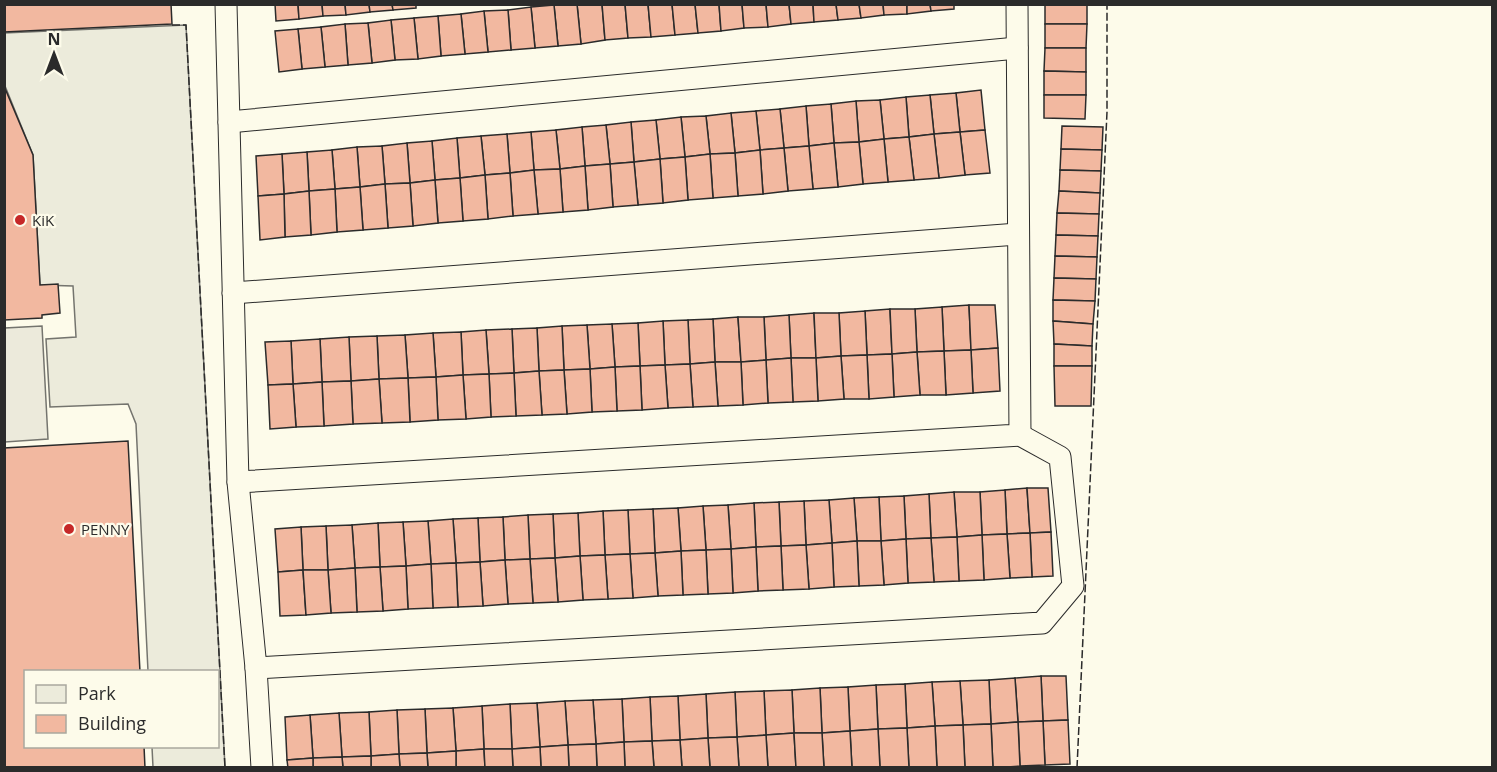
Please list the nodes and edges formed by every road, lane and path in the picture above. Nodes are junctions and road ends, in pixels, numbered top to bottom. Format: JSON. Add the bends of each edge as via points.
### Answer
{"nodes":[{"id":1,"x":226,"y":4,"type":"edge"},
{"id":2,"x":1017,"y":4,"type":"edge"},
{"id":3,"x":1017,"y":48,"type":"junction"},
{"id":4,"x":229,"y":122,"type":"junction"},
{"id":5,"x":1018,"y":234,"type":"junction"},
{"id":6,"x":233,"y":292,"type":"junction"},
{"id":7,"x":1020,"y":435,"type":"junction"},
{"id":8,"x":238,"y":482,"type":"junction"},
{"id":9,"x":256,"y":668,"type":"junction"},
{"id":10,"x":262,"y":768,"type":"edge"}],
"edges":[{"from":1,"to":4,"type":"lane"},
{"from":2,"to":3,"type":"lane"},
{"from":3,"to":4,"type":"lane"},
{"from":3,"to":5,"type":"lane"},
{"from":4,"to":6,"type":"lane"},
{"from":5,"to":6,"type":"lane"},
{"from":5,"to":7,"type":"lane"},
{"from":6,"to":8,"type":"lane"},
{"from":7,"to":8,"type":"lane"},
{"from":7,"to":9,"type":"lane","via":[[1060,457],[1073,586],[1042,623]]},
{"from":8,"to":9,"type":"lane"},
{"from":9,"to":10,"type":"lane"}]}
